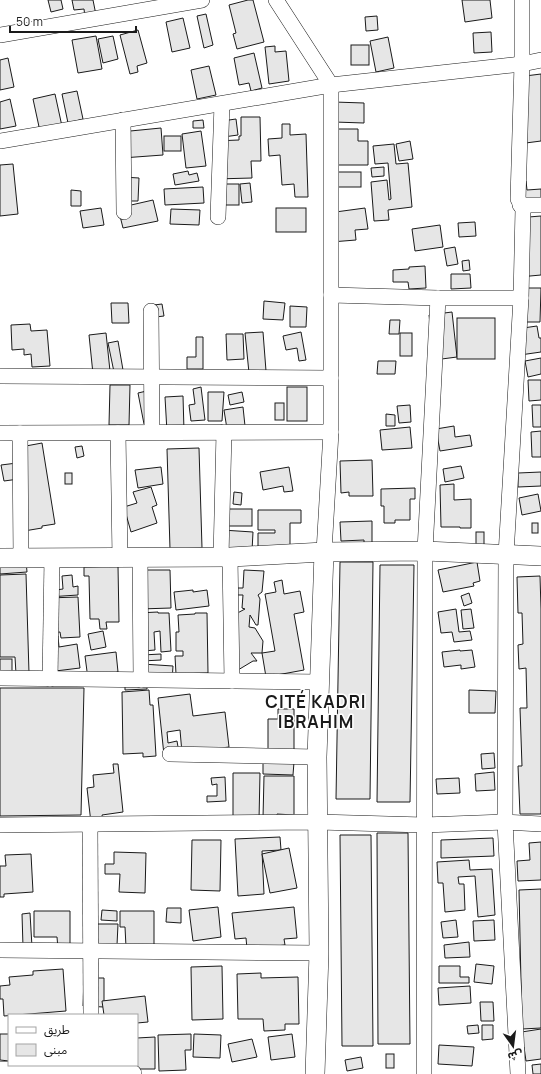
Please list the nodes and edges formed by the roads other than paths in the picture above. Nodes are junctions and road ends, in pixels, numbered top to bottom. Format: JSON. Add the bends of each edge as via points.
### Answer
{"nodes":[{"id":1,"x":202,"y":0,"type":"edge"},
{"id":2,"x":276,"y":0,"type":"edge"},
{"id":3,"x":522,"y":0,"type":"edge"},
{"id":4,"x":0,"y":35,"type":"edge"},
{"id":5,"x":541,"y":60,"type":"edge"},
{"id":6,"x":522,"y":64,"type":"junction"},
{"id":7,"x":331,"y":85,"type":"junction"},
{"id":8,"x":222,"y":104,"type":"junction"},
{"id":9,"x":123,"y":120,"type":"junction"},
{"id":10,"x":0,"y":141,"type":"edge"},
{"id":11,"x":520,"y":205,"type":"junction"},
{"id":12,"x":541,"y":205,"type":"edge"},
{"id":13,"x":124,"y":212,"type":"dead end"},
{"id":14,"x":218,"y":217,"type":"dead end"},
{"id":15,"x":332,"y":295,"type":"junction"},
{"id":16,"x":438,"y":298,"type":"junction"},
{"id":17,"x":521,"y":298,"type":"junction"},
{"id":18,"x":151,"y":311,"type":"dead end"},
{"id":19,"x":0,"y":376,"type":"edge"},
{"id":20,"x":152,"y":377,"type":"junction"},
{"id":21,"x":331,"y":378,"type":"junction"},
{"id":22,"x":152,"y":432,"type":"junction"},
{"id":23,"x":224,"y":432,"type":"junction"},
{"id":24,"x":332,"y":432,"type":"junction"},
{"id":25,"x":0,"y":433,"type":"edge"},
{"id":26,"x":20,"y":433,"type":"junction"},
{"id":27,"x":118,"y":433,"type":"junction"},
{"id":28,"x":425,"y":551,"type":"junction"},
{"id":29,"x":324,"y":552,"type":"junction"},
{"id":30,"x":506,"y":556,"type":"junction"},
{"id":31,"x":541,"y":556,"type":"edge"},
{"id":32,"x":226,"y":557,"type":"junction"},
{"id":33,"x":0,"y":558,"type":"edge"},
{"id":34,"x":21,"y":558,"type":"junction"},
{"id":35,"x":52,"y":558,"type":"junction"},
{"id":36,"x":120,"y":558,"type":"junction"},
{"id":37,"x":140,"y":558,"type":"junction"},
{"id":38,"x":0,"y":678,"type":"edge"},
{"id":39,"x":50,"y":679,"type":"junction"},
{"id":40,"x":140,"y":680,"type":"junction"},
{"id":41,"x":232,"y":681,"type":"junction"},
{"id":42,"x":320,"y":682,"type":"junction"},
{"id":43,"x":170,"y":754,"type":"dead end"},
{"id":44,"x":317,"y":757,"type":"junction"},
{"id":45,"x":318,"y":822,"type":"junction"},
{"id":46,"x":505,"y":822,"type":"junction"},
{"id":47,"x":541,"y":824,"type":"edge"},
{"id":48,"x":0,"y":825,"type":"edge"},
{"id":49,"x":90,"y":825,"type":"junction"},
{"id":50,"x":424,"y":825,"type":"junction"},
{"id":51,"x":0,"y":950,"type":"edge"},
{"id":52,"x":91,"y":951,"type":"junction"},
{"id":53,"x":319,"y":953,"type":"junction"},
{"id":54,"x":91,"y":1014,"type":"edge"},
{"id":55,"x":91,"y":1069,"type":"edge"},
{"id":56,"x":0,"y":1071,"type":"edge"},
{"id":57,"x":132,"y":1074,"type":"edge"},
{"id":58,"x":315,"y":1074,"type":"edge"},
{"id":59,"x":424,"y":1074,"type":"edge"},
{"id":60,"x":518,"y":1074,"type":"edge"}],
"edges":[{"from":1,"to":4,"type":"street"},
{"from":2,"to":7,"type":"street"},
{"from":3,"to":6,"type":"street"},
{"from":5,"to":6,"type":"street"},
{"from":6,"to":7,"type":"street"},
{"from":6,"to":11,"type":"street","via":[[518,199]]},
{"from":7,"to":8,"type":"street"},
{"from":7,"to":15,"type":"street"},
{"from":8,"to":9,"type":"street"},
{"from":8,"to":14,"type":"street"},
{"from":9,"to":10,"type":"street"},
{"from":9,"to":13,"type":"street"},
{"from":11,"to":12,"type":"street"},
{"from":11,"to":17,"type":"street","via":[[523,209]]},
{"from":15,"to":16,"type":"street"},
{"from":15,"to":21,"type":"street"},
{"from":16,"to":17,"type":"street"},
{"from":16,"to":28,"type":"street"},
{"from":17,"to":30,"type":"street"},
{"from":18,"to":20,"type":"street"},
{"from":19,"to":20,"type":"street"},
{"from":20,"to":21,"type":"street"},
{"from":20,"to":22,"type":"street"},
{"from":21,"to":24,"type":"street"},
{"from":22,"to":23,"type":"street"},
{"from":22,"to":27,"type":"street"},
{"from":23,"to":24,"type":"street"},
{"from":23,"to":32,"type":"street"},
{"from":24,"to":29,"type":"street"},
{"from":25,"to":26,"type":"street"},
{"from":26,"to":27,"type":"street"},
{"from":26,"to":34,"type":"street"},
{"from":27,"to":36,"type":"street"},
{"from":28,"to":29,"type":"street"},
{"from":28,"to":30,"type":"street"},
{"from":28,"to":50,"type":"street"},
{"from":29,"to":32,"type":"street"},
{"from":29,"to":42,"type":"street"},
{"from":30,"to":31,"type":"street"},
{"from":30,"to":46,"type":"street"},
{"from":32,"to":37,"type":"street"},
{"from":32,"to":41,"type":"street"},
{"from":33,"to":34,"type":"street"},
{"from":34,"to":35,"type":"street"},
{"from":35,"to":36,"type":"street"},
{"from":35,"to":39,"type":"street"},
{"from":36,"to":37,"type":"street"},
{"from":37,"to":40,"type":"street"},
{"from":38,"to":39,"type":"street"},
{"from":39,"to":40,"type":"street"},
{"from":40,"to":41,"type":"street"},
{"from":41,"to":42,"type":"street"},
{"from":42,"to":44,"type":"street"},
{"from":43,"to":44,"type":"street"},
{"from":44,"to":45,"type":"street"},
{"from":45,"to":49,"type":"street"},
{"from":45,"to":50,"type":"street"},
{"from":45,"to":53,"type":"street"},
{"from":46,"to":47,"type":"street"},
{"from":46,"to":50,"type":"street"},
{"from":46,"to":60,"type":"street"},
{"from":48,"to":49,"type":"street"},
{"from":49,"to":52,"type":"street"},
{"from":50,"to":59,"type":"street"},
{"from":51,"to":52,"type":"street"},
{"from":52,"to":53,"type":"street"},
{"from":52,"to":54,"type":"street"},
{"from":53,"to":58,"type":"street"},
{"from":55,"to":56,"type":"street"},
{"from":55,"to":57,"type":"street"}]}
